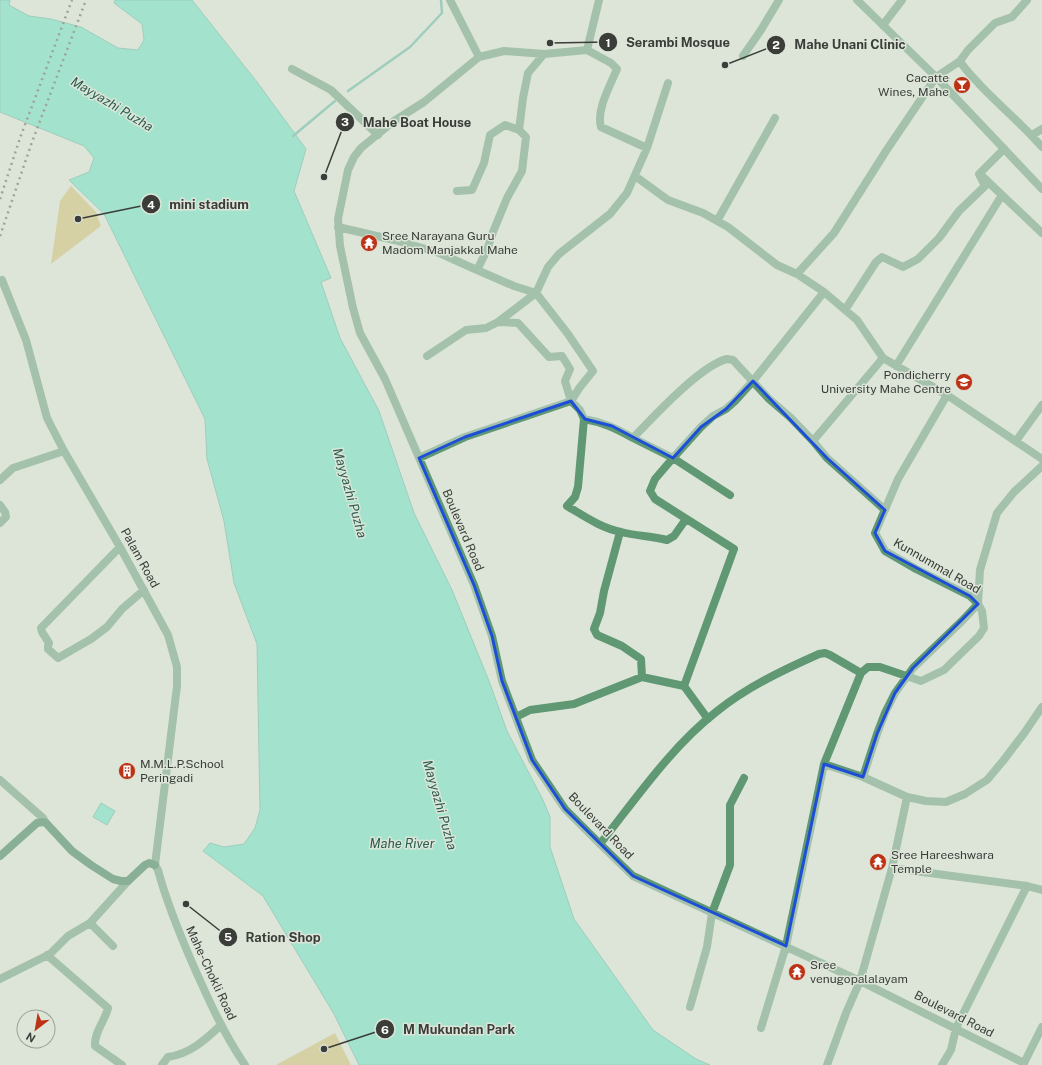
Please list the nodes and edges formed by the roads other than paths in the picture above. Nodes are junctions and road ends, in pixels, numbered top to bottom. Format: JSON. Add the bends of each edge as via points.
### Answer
{"nodes":[{"id":1,"x":450,"y":0,"type":"edge"},
{"id":2,"x":599,"y":0,"type":"edge"},
{"id":3,"x":779,"y":0,"type":"edge"},
{"id":4,"x":857,"y":0,"type":"edge"},
{"id":5,"x":902,"y":0,"type":"edge"},
{"id":6,"x":1027,"y":0,"type":"edge"},
{"id":7,"x":883,"y":25,"type":"junction"},
{"id":8,"x":587,"y":50,"type":"junction"},
{"id":9,"x":544,"y":54,"type":"junction"},
{"id":10,"x":743,"y":56,"type":"dead end"},
{"id":11,"x":479,"y":57,"type":"junction"},
{"id":12,"x":960,"y":61,"type":"junction"},
{"id":13,"x":292,"y":68,"type":"dead end"},
{"id":14,"x":936,"y":77,"type":"junction"},
{"id":15,"x":668,"y":83,"type":"dead end"},
{"id":16,"x":775,"y":118,"type":"dead end"},
{"id":17,"x":1042,"y":129,"type":"edge"},
{"id":18,"x":519,"y":130,"type":"junction"},
{"id":19,"x":378,"y":135,"type":"junction"},
{"id":20,"x":1032,"y":135,"type":"junction"},
{"id":21,"x":1042,"y":147,"type":"edge"},
{"id":22,"x":647,"y":148,"type":"junction"},
{"id":23,"x":1004,"y":149,"type":"junction"},
{"id":24,"x":979,"y":174,"type":"junction"},
{"id":25,"x":635,"y":176,"type":"junction"},
{"id":26,"x":1042,"y":189,"type":"edge"},
{"id":27,"x":457,"y":190,"type":"dead end"},
{"id":28,"x":1002,"y":195,"type":"junction"},
{"id":29,"x":718,"y":221,"type":"junction"},
{"id":30,"x":338,"y":227,"type":"junction"},
{"id":31,"x":1042,"y":233,"type":"edge"},
{"id":32,"x":477,"y":270,"type":"junction"},
{"id":33,"x":797,"y":274,"type":"junction"},
{"id":34,"x":2,"y":280,"type":"dead end"},
{"id":35,"x":824,"y":292,"type":"junction"},
{"id":36,"x":536,"y":293,"type":"junction"},
{"id":37,"x":845,"y":310,"type":"junction"},
{"id":38,"x":498,"y":322,"type":"junction"},
{"id":39,"x":427,"y":356,"type":"dead end"},
{"id":40,"x":883,"y":358,"type":"junction"},
{"id":41,"x":896,"y":366,"type":"junction"},
{"id":42,"x":753,"y":381,"type":"junction"},
{"id":43,"x":946,"y":395,"type":"junction"},
{"id":44,"x":572,"y":401,"type":"junction"},
{"id":45,"x":1042,"y":405,"type":"edge"},
{"id":46,"x":584,"y":419,"type":"junction"},
{"id":47,"x":633,"y":438,"type":"junction"},
{"id":48,"x":1016,"y":441,"type":"junction"},
{"id":49,"x":813,"y":442,"type":"junction"},
{"id":50,"x":64,"y":451,"type":"junction"},
{"id":51,"x":419,"y":458,"type":"junction"},
{"id":52,"x":673,"y":458,"type":"junction"},
{"id":53,"x":1042,"y":459,"type":"edge"},
{"id":54,"x":1042,"y":466,"type":"edge"},
{"id":55,"x":0,"y":480,"type":"edge"},
{"id":56,"x":730,"y":495,"type":"dead end"},
{"id":57,"x":0,"y":505,"type":"edge"},
{"id":58,"x":885,"y":510,"type":"junction"},
{"id":59,"x":686,"y":519,"type":"junction"},
{"id":60,"x":0,"y":523,"type":"edge"},
{"id":61,"x":620,"y":532,"type":"junction"},
{"id":62,"x":120,"y":547,"type":"junction"},
{"id":63,"x":144,"y":590,"type":"junction"},
{"id":64,"x":978,"y":604,"type":"junction"},
{"id":65,"x":861,"y":673,"type":"junction"},
{"id":66,"x":907,"y":676,"type":"junction"},
{"id":67,"x":642,"y":677,"type":"junction"},
{"id":68,"x":684,"y":686,"type":"junction"},
{"id":69,"x":1042,"y":707,"type":"edge"},
{"id":70,"x":516,"y":717,"type":"junction"},
{"id":71,"x":708,"y":719,"type":"junction"},
{"id":72,"x":824,"y":764,"type":"junction"},
{"id":73,"x":863,"y":777,"type":"junction"},
{"id":74,"x":744,"y":778,"type":"dead end"},
{"id":75,"x":0,"y":780,"type":"edge"},
{"id":76,"x":907,"y":797,"type":"junction"},
{"id":77,"x":46,"y":823,"type":"junction"},
{"id":78,"x":600,"y":844,"type":"junction"},
{"id":79,"x":0,"y":856,"type":"edge"},
{"id":80,"x":155,"y":865,"type":"junction"},
{"id":81,"x":892,"y":868,"type":"junction"},
{"id":82,"x":128,"y":881,"type":"junction"},
{"id":83,"x":1027,"y":886,"type":"junction"},
{"id":84,"x":1042,"y":890,"type":"edge"},
{"id":85,"x":712,"y":913,"type":"junction"},
{"id":86,"x":90,"y":923,"type":"junction"},
{"id":87,"x":113,"y":946,"type":"dead end"},
{"id":88,"x":786,"y":946,"type":"junction"},
{"id":89,"x":48,"y":955,"type":"junction"},
{"id":90,"x":0,"y":979,"type":"edge"},
{"id":91,"x":860,"y":980,"type":"junction"},
{"id":92,"x":690,"y":1007,"type":"dead end"},
{"id":93,"x":221,"y":1025,"type":"junction"},
{"id":94,"x":1042,"y":1027,"type":"edge"},
{"id":95,"x":761,"y":1028,"type":"dead end"},
{"id":96,"x":956,"y":1028,"type":"junction"},
{"id":97,"x":243,"y":1064,"type":"edge"},
{"id":98,"x":122,"y":1065,"type":"edge"},
{"id":99,"x":162,"y":1065,"type":"edge"},
{"id":100,"x":827,"y":1065,"type":"edge"},
{"id":101,"x":942,"y":1065,"type":"edge"}],
"edges":[{"from":1,"to":11,"type":"street"},
{"from":2,"to":8,"type":"street"},
{"from":3,"to":10,"type":"street"},
{"from":4,"to":7,"type":"street"},
{"from":5,"to":7,"type":"street"},
{"from":6,"to":12,"type":"street","via":[[1012,17],[995,23]]},
{"from":7,"to":14,"type":"street"},
{"from":8,"to":9,"type":"street"},
{"from":8,"to":22,"type":"street","via":[[617,69],[600,111],[601,127]]},
{"from":9,"to":11,"type":"street","via":[[504,51]]},
{"from":9,"to":18,"type":"street","via":[[528,73]]},
{"from":11,"to":19,"type":"street","name":"Boulevard Road"},
{"from":12,"to":14,"type":"street"},
{"from":12,"to":20,"type":"street","via":[[995,101]]},
{"from":13,"to":19,"type":"street","via":[[331,90]]},
{"from":14,"to":23,"type":"street"},
{"from":14,"to":33,"type":"street","via":[[834,233]]},
{"from":15,"to":22,"type":"street"},
{"from":16,"to":29,"type":"street"},
{"from":17,"to":20,"type":"street"},
{"from":18,"to":27,"type":"street","via":[[504,125],[490,135],[484,163],[472,190]]},
{"from":18,"to":32,"type":"street","via":[[526,137],[522,171],[507,198]]},
{"from":19,"to":30,"type":"street","name":"Boulevard Road","via":[[361,148],[351,163],[339,212]]},
{"from":20,"to":21,"type":"street"},
{"from":22,"to":25,"type":"street"},
{"from":23,"to":24,"type":"street"},
{"from":23,"to":26,"type":"street"},
{"from":24,"to":28,"type":"street"},
{"from":24,"to":37,"type":"street","via":[[985,186],[959,211],[939,238],[918,259],[903,267],[882,257],[876,262]]},
{"from":25,"to":29,"type":"street","via":[[668,200]]},
{"from":25,"to":36,"type":"street","via":[[627,193],[610,214],[559,254],[548,267]]},
{"from":28,"to":31,"type":"street"},
{"from":28,"to":41,"type":"street"},
{"from":29,"to":33,"type":"street","via":[[777,265]]},
{"from":30,"to":32,"type":"street","via":[[437,252]]},
{"from":30,"to":51,"type":"street","name":"Boulevard Road","via":[[352,308],[360,333],[385,379]]},
{"from":32,"to":36,"type":"street"},
{"from":33,"to":35,"type":"street"},
{"from":34,"to":50,"type":"street","name":"Palam Road","via":[[26,340],[47,418]]},
{"from":35,"to":37,"type":"street"},
{"from":35,"to":42,"type":"street"},
{"from":36,"to":38,"type":"street"},
{"from":36,"to":44,"type":"street","via":[[593,371]]},
{"from":37,"to":40,"type":"street","via":[[857,320]]},
{"from":38,"to":39,"type":"street","via":[[486,328],[466,330]]},
{"from":38,"to":44,"type":"street","via":[[518,323],[549,357],[562,356],[570,369],[565,381]]},
{"from":40,"to":41,"type":"street"},
{"from":40,"to":49,"type":"street"},
{"from":41,"to":43,"type":"street"},
{"from":42,"to":47,"type":"street","via":[[733,360],[723,360],[696,378]]},
{"from":42,"to":49,"type":"street"},
{"from":42,"to":52,"type":"street","via":[[726,410],[713,416],[701,427]]},
{"from":43,"to":48,"type":"street"},
{"from":43,"to":58,"type":"street","name":"Kunnummal Road","via":[[898,479]]},
{"from":44,"to":46,"type":"street"},
{"from":44,"to":51,"type":"street","via":[[465,437]]},
{"from":45,"to":48,"type":"street"},
{"from":46,"to":47,"type":"street","via":[[612,426]]},
{"from":46,"to":61,"type":"street","via":[[578,487],[567,506],[600,525]]},
{"from":47,"to":52,"type":"street"},
{"from":48,"to":53,"type":"street"},
{"from":49,"to":58,"type":"street","via":[[827,458]]},
{"from":50,"to":55,"type":"street","via":[[13,468]]},
{"from":50,"to":62,"type":"street","name":"Palam Road"},
{"from":51,"to":70,"type":"street","name":"Boulevard Road","via":[[474,585],[492,636],[502,681]]},
{"from":52,"to":56,"type":"street"},
{"from":52,"to":59,"type":"street","via":[[655,479],[650,491],[655,499]]},
{"from":54,"to":64,"type":"street","via":[[1014,492],[997,513],[980,570]]},
{"from":57,"to":60,"type":"street","via":[[6,517]]},
{"from":58,"to":64,"type":"street","name":"Kunnummal Road","via":[[875,534],[885,551],[970,596]]},
{"from":59,"to":61,"type":"street","via":[[674,536],[667,540]]},
{"from":59,"to":68,"type":"street","via":[[734,548]]},
{"from":61,"to":67,"type":"street","via":[[594,629],[597,635],[622,646],[641,659]]},
{"from":62,"to":63,"type":"street","name":"Palam Road"},
{"from":62,"to":63,"type":"street","via":[[41,628],[50,643],[48,650],[58,658],[63,657],[107,627],[122,609]]},
{"from":63,"to":80,"type":"street","name":"Palam Road","via":[[168,635],[177,667],[177,686]]},
{"from":64,"to":66,"type":"street"},
{"from":64,"to":66,"type":"street","name":"Kunnummal Road","via":[[984,623],[979,636],[944,670],[921,681]]},
{"from":65,"to":66,"type":"street","name":"Kunnummal Road","via":[[868,667],[880,667]]},
{"from":65,"to":71,"type":"street","via":[[830,655],[819,654],[754,686]]},
{"from":65,"to":72,"type":"street"},
{"from":66,"to":73,"type":"street","via":[[895,692],[885,713]]},
{"from":67,"to":68,"type":"street"},
{"from":67,"to":70,"type":"street","via":[[574,704],[530,710]]},
{"from":68,"to":71,"type":"street"},
{"from":69,"to":76,"type":"street","via":[[987,780],[946,802]]},
{"from":70,"to":78,"type":"street","name":"Boulevard Road","via":[[532,760],[565,809]]},
{"from":71,"to":78,"type":"street","via":[[675,750]]},
{"from":72,"to":73,"type":"street"},
{"from":72,"to":88,"type":"street"},
{"from":73,"to":76,"type":"street"},
{"from":74,"to":85,"type":"street","via":[[730,805],[730,865]]},
{"from":75,"to":77,"type":"street"},
{"from":76,"to":81,"type":"street"},
{"from":77,"to":79,"type":"main road","via":[[37,823]]},
{"from":77,"to":82,"type":"main road","via":[[72,851],[91,865],[113,879]]},
{"from":78,"to":85,"type":"street","name":"Boulevard Road","via":[[633,876]]},
{"from":80,"to":82,"type":"main road","via":[[145,865]]},
{"from":80,"to":93,"type":"street","name":"Mahe-Chokli Road","via":[[175,924]]},
{"from":81,"to":83,"type":"street"},
{"from":81,"to":91,"type":"street"},
{"from":82,"to":86,"type":"street"},
{"from":83,"to":84,"type":"street"},
{"from":83,"to":96,"type":"street"},
{"from":85,"to":88,"type":"street","name":"Boulevard Road"},
{"from":85,"to":92,"type":"street","via":[[707,947]]},
{"from":86,"to":87,"type":"street"},
{"from":86,"to":89,"type":"street","via":[[68,936]]},
{"from":88,"to":91,"type":"street","name":"Boulevard Road"},
{"from":88,"to":95,"type":"street"},
{"from":89,"to":90,"type":"street"},
{"from":89,"to":98,"type":"street","via":[[108,1008],[94,1040],[95,1046]]},
{"from":91,"to":96,"type":"street","name":"Boulevard Road"},
{"from":91,"to":100,"type":"street"},
{"from":93,"to":97,"type":"street","name":"Mahe-Chokli Road"},
{"from":93,"to":99,"type":"street","via":[[192,1049],[168,1057]]},
{"from":94,"to":96,"type":"street","name":"Boulevard Road","via":[[1024,1063]]},
{"from":96,"to":101,"type":"street","via":[[951,1050]]}]}
